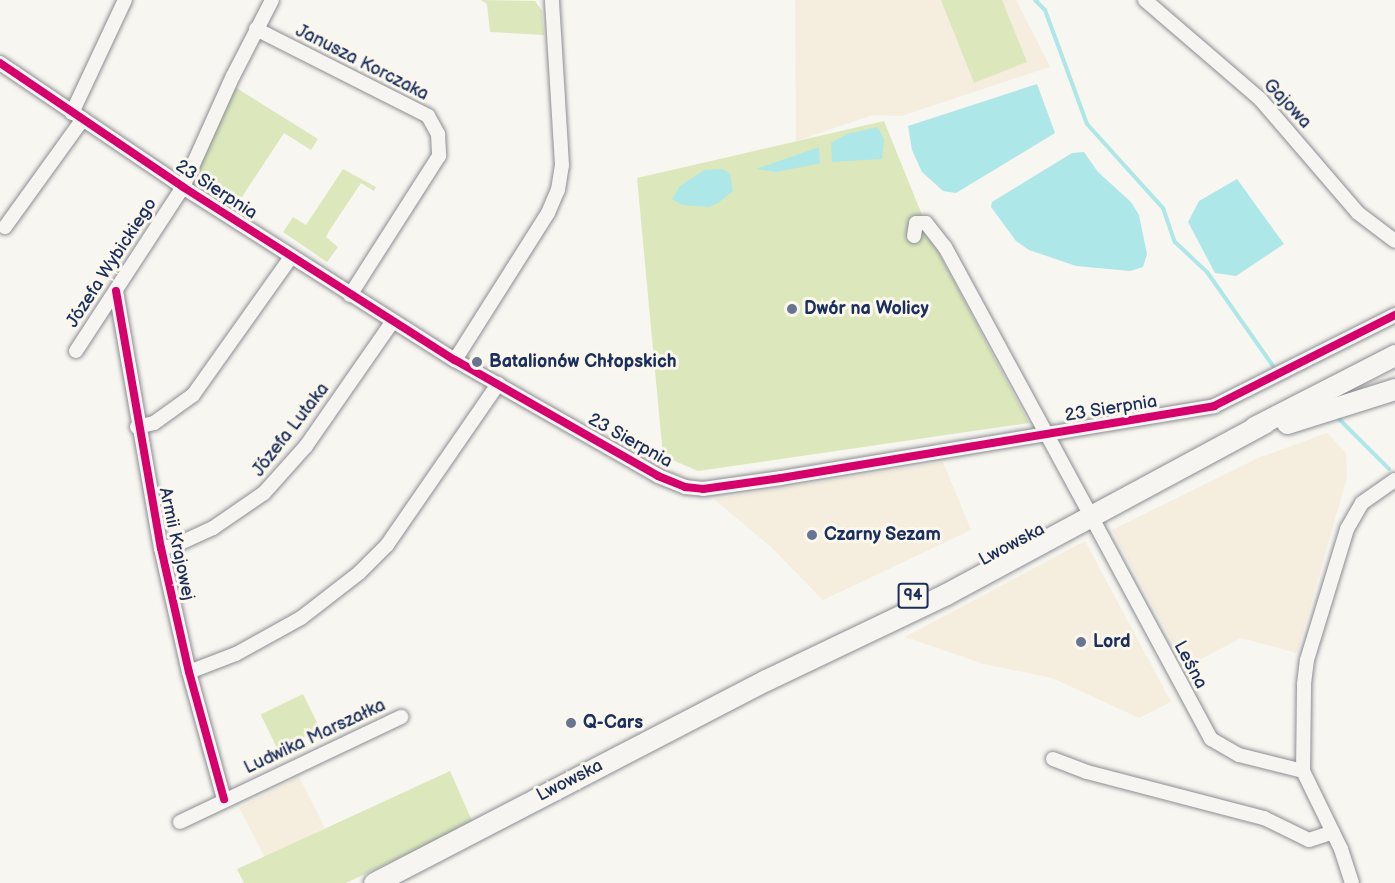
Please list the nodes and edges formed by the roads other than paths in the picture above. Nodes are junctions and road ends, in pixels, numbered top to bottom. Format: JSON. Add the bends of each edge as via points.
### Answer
{"nodes":[{"id":1,"x":124,"y":0,"type":"edge"},
{"id":2,"x":272,"y":0,"type":"edge"},
{"id":3,"x":552,"y":0,"type":"edge"},
{"id":4,"x":1145,"y":0,"type":"edge"},
{"id":5,"x":256,"y":30,"type":"junction"},
{"id":6,"x":0,"y":63,"type":"edge"},
{"id":7,"x":77,"y":116,"type":"junction"},
{"id":8,"x":183,"y":187,"type":"junction"},
{"id":9,"x":5,"y":227,"type":"dead end"},
{"id":10,"x":914,"y":236,"type":"dead end"},
{"id":11,"x":1395,"y":241,"type":"edge"},
{"id":12,"x":291,"y":257,"type":"junction"},
{"id":13,"x":116,"y":291,"type":"junction"},
{"id":14,"x":350,"y":295,"type":"junction"},
{"id":15,"x":1395,"y":315,"type":"edge"},
{"id":16,"x":393,"y":321,"type":"junction"},
{"id":17,"x":76,"y":351,"type":"dead end"},
{"id":18,"x":1395,"y":355,"type":"edge"},
{"id":19,"x":455,"y":360,"type":"junction"},
{"id":20,"x":498,"y":384,"type":"junction"},
{"id":21,"x":1395,"y":389,"type":"edge"},
{"id":22,"x":1265,"y":422,"type":"junction"},
{"id":23,"x":137,"y":427,"type":"junction"},
{"id":24,"x":1074,"y":430,"type":"junction"},
{"id":25,"x":1046,"y":434,"type":"junction"},
{"id":26,"x":1225,"y":447,"type":"junction"},
{"id":27,"x":1060,"y":459,"type":"junction"},
{"id":28,"x":1395,"y":480,"type":"edge"},
{"id":29,"x":1089,"y":513,"type":"junction"},
{"id":30,"x":161,"y":548,"type":"junction"},
{"id":31,"x":189,"y":672,"type":"junction"},
{"id":32,"x":401,"y":717,"type":"dead end"},
{"id":33,"x":1053,"y":759,"type":"dead end"},
{"id":34,"x":1303,"y":771,"type":"junction"},
{"id":35,"x":224,"y":799,"type":"junction"},
{"id":36,"x":180,"y":822,"type":"dead end"},
{"id":37,"x":1333,"y":832,"type":"junction"},
{"id":38,"x":374,"y":883,"type":"edge"},
{"id":39,"x":1352,"y":883,"type":"edge"}],
"edges":[{"from":1,"to":7,"type":"street"},
{"from":2,"to":5,"type":"street","name":"Józefa Wybickiego"},
{"from":3,"to":19,"type":"street","via":[[562,165],[558,190],[548,213]]},
{"from":4,"to":11,"type":"street","name":"Gajowa","via":[[1260,99],[1358,213]]},
{"from":5,"to":8,"type":"street","name":"Józefa Wybickiego"},
{"from":5,"to":14,"type":"street","name":"Janusza Korczaka","via":[[428,116],[438,134],[439,156]]},
{"from":6,"to":7,"type":"street","name":"23 Sierpnia"},
{"from":7,"to":8,"type":"street","name":"23 Sierpnia"},
{"from":7,"to":9,"type":"street"},
{"from":8,"to":12,"type":"street","name":"23 Sierpnia"},
{"from":8,"to":13,"type":"street","name":"Józefa Wybickiego"},
{"from":10,"to":25,"type":"street","name":"Leśna","via":[[916,223],[926,223],[945,248]]},
{"from":12,"to":14,"type":"street","name":"23 Sierpnia"},
{"from":12,"to":23,"type":"street","via":[[193,395],[154,423]]},
{"from":13,"to":17,"type":"street","name":"Józefa Wybickiego"},
{"from":13,"to":23,"type":"street","name":"Armii Krajowej"},
{"from":14,"to":16,"type":"street","name":"23 Sierpnia"},
{"from":15,"to":24,"type":"street","name":"23 Sierpnia","via":[[1214,406]]},
{"from":16,"to":19,"type":"street","name":"23 Sierpnia"},
{"from":16,"to":30,"type":"street","name":"Józefa Lutaka","via":[[306,446],[264,493],[213,528]]},
{"from":18,"to":22,"type":"main road","name":"Lwowska","number":"94"},
{"from":19,"to":20,"type":"street","name":"23 Sierpnia"},
{"from":20,"to":25,"type":"street","name":"23 Sierpnia","via":[[658,476],[703,489]]},
{"from":20,"to":31,"type":"street","via":[[387,544],[359,573],[293,623],[236,654]]},
{"from":21,"to":26,"type":"main road"},
{"from":22,"to":26,"type":"main road","name":"Lwowska","number":"94"},
{"from":22,"to":29,"type":"main road","name":"Lwowska","number":"94"},
{"from":23,"to":30,"type":"street","name":"Armii Krajowej"},
{"from":24,"to":25,"type":"street","name":"23 Sierpnia"},
{"from":24,"to":27,"type":"street","name":"23 Sierpnia"},
{"from":25,"to":27,"type":"street","name":"Leśna"},
{"from":26,"to":29,"type":"main road","name":"Lwowska","number":"94"},
{"from":27,"to":29,"type":"street","name":"Leśna"},
{"from":28,"to":34,"type":"street","via":[[1357,509],[1337,559],[1307,660],[1301,725]]},
{"from":29,"to":34,"type":"street","name":"Leśna","via":[[1211,739],[1232,753]]},
{"from":29,"to":38,"type":"main road","name":"Lwowska","number":"94","via":[[853,641],[766,680]]},
{"from":30,"to":31,"type":"street","name":"Armii Krajowej"},
{"from":31,"to":35,"type":"street","name":"Armii Krajowej"},
{"from":32,"to":35,"type":"street","name":"Ludwika Marszałka"},
{"from":33,"to":37,"type":"street","via":[[1087,772],[1264,818],[1309,840]]},
{"from":34,"to":37,"type":"street"},
{"from":35,"to":36,"type":"street","name":"Ludwika Marszałka"},
{"from":37,"to":39,"type":"street"}]}
